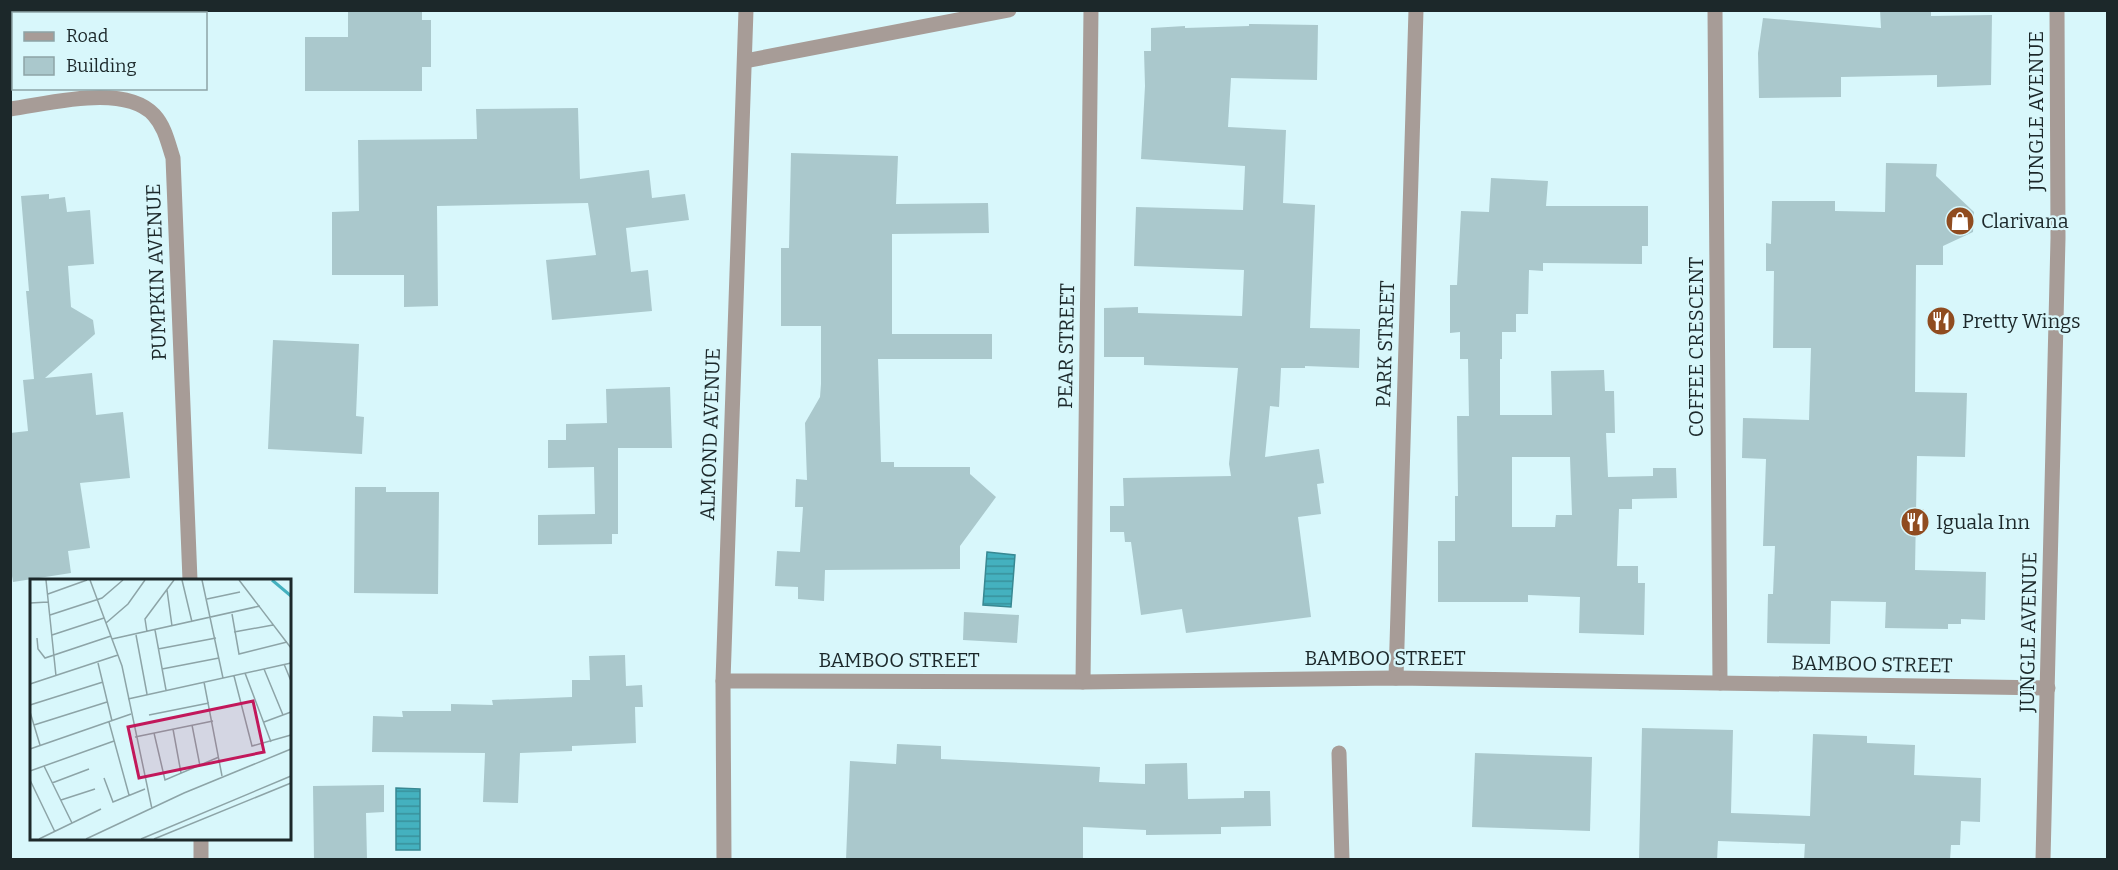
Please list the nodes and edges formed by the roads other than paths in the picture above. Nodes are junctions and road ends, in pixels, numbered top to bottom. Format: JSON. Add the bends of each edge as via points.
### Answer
{"nodes":[{"id":1,"x":746,"y":10,"type":"edge"},
{"id":2,"x":1009,"y":10,"type":"edge"},
{"id":3,"x":1091,"y":10,"type":"edge"},
{"id":4,"x":1416,"y":10,"type":"edge"},
{"id":5,"x":1715,"y":10,"type":"edge"},
{"id":6,"x":2057,"y":10,"type":"edge"},
{"id":7,"x":745,"y":61,"type":"junction"},
{"id":8,"x":10,"y":109,"type":"edge"},
{"id":9,"x":190,"y":579,"type":"edge"},
{"id":10,"x":1396,"y":678,"type":"junction"},
{"id":11,"x":723,"y":681,"type":"junction"},
{"id":12,"x":1083,"y":682,"type":"junction"},
{"id":13,"x":1720,"y":683,"type":"junction"},
{"id":14,"x":2048,"y":688,"type":"junction"},
{"id":15,"x":1339,"y":753,"type":"dead end"},
{"id":16,"x":201,"y":840,"type":"edge"},
{"id":17,"x":201,"y":860,"type":"edge"},
{"id":18,"x":724,"y":860,"type":"edge"},
{"id":19,"x":1342,"y":860,"type":"edge"},
{"id":20,"x":2043,"y":860,"type":"edge"}],
"edges":[{"from":1,"to":7,"type":"street","name":"ALMOND AVENUE"},
{"from":2,"to":7,"type":"street"},
{"from":3,"to":12,"type":"street","name":"PEAR STREET"},
{"from":4,"to":10,"type":"street","name":"PARK STREET"},
{"from":5,"to":13,"type":"street","name":"COFFEE CRESCENT"},
{"from":6,"to":14,"type":"street","name":"JUNGLE AVENUE","via":[[2058,238]]},
{"from":7,"to":11,"type":"street","name":"ALMOND AVENUE"},
{"from":8,"to":9,"type":"street","name":"PUMPKIN AVENUE","via":[[119,98],[145,108],[164,129],[173,158]]},
{"from":10,"to":12,"type":"street","name":"BAMBOO STREET"},
{"from":10,"to":13,"type":"street","name":"BAMBOO STREET"},
{"from":11,"to":12,"type":"street","name":"BAMBOO STREET"},
{"from":11,"to":18,"type":"street","name":"ALMOND AVENUE"},
{"from":13,"to":14,"type":"street","name":"BAMBOO STREET"},
{"from":14,"to":20,"type":"street","name":"JUNGLE AVENUE"},
{"from":15,"to":19,"type":"street"},
{"from":16,"to":17,"type":"street"}]}
